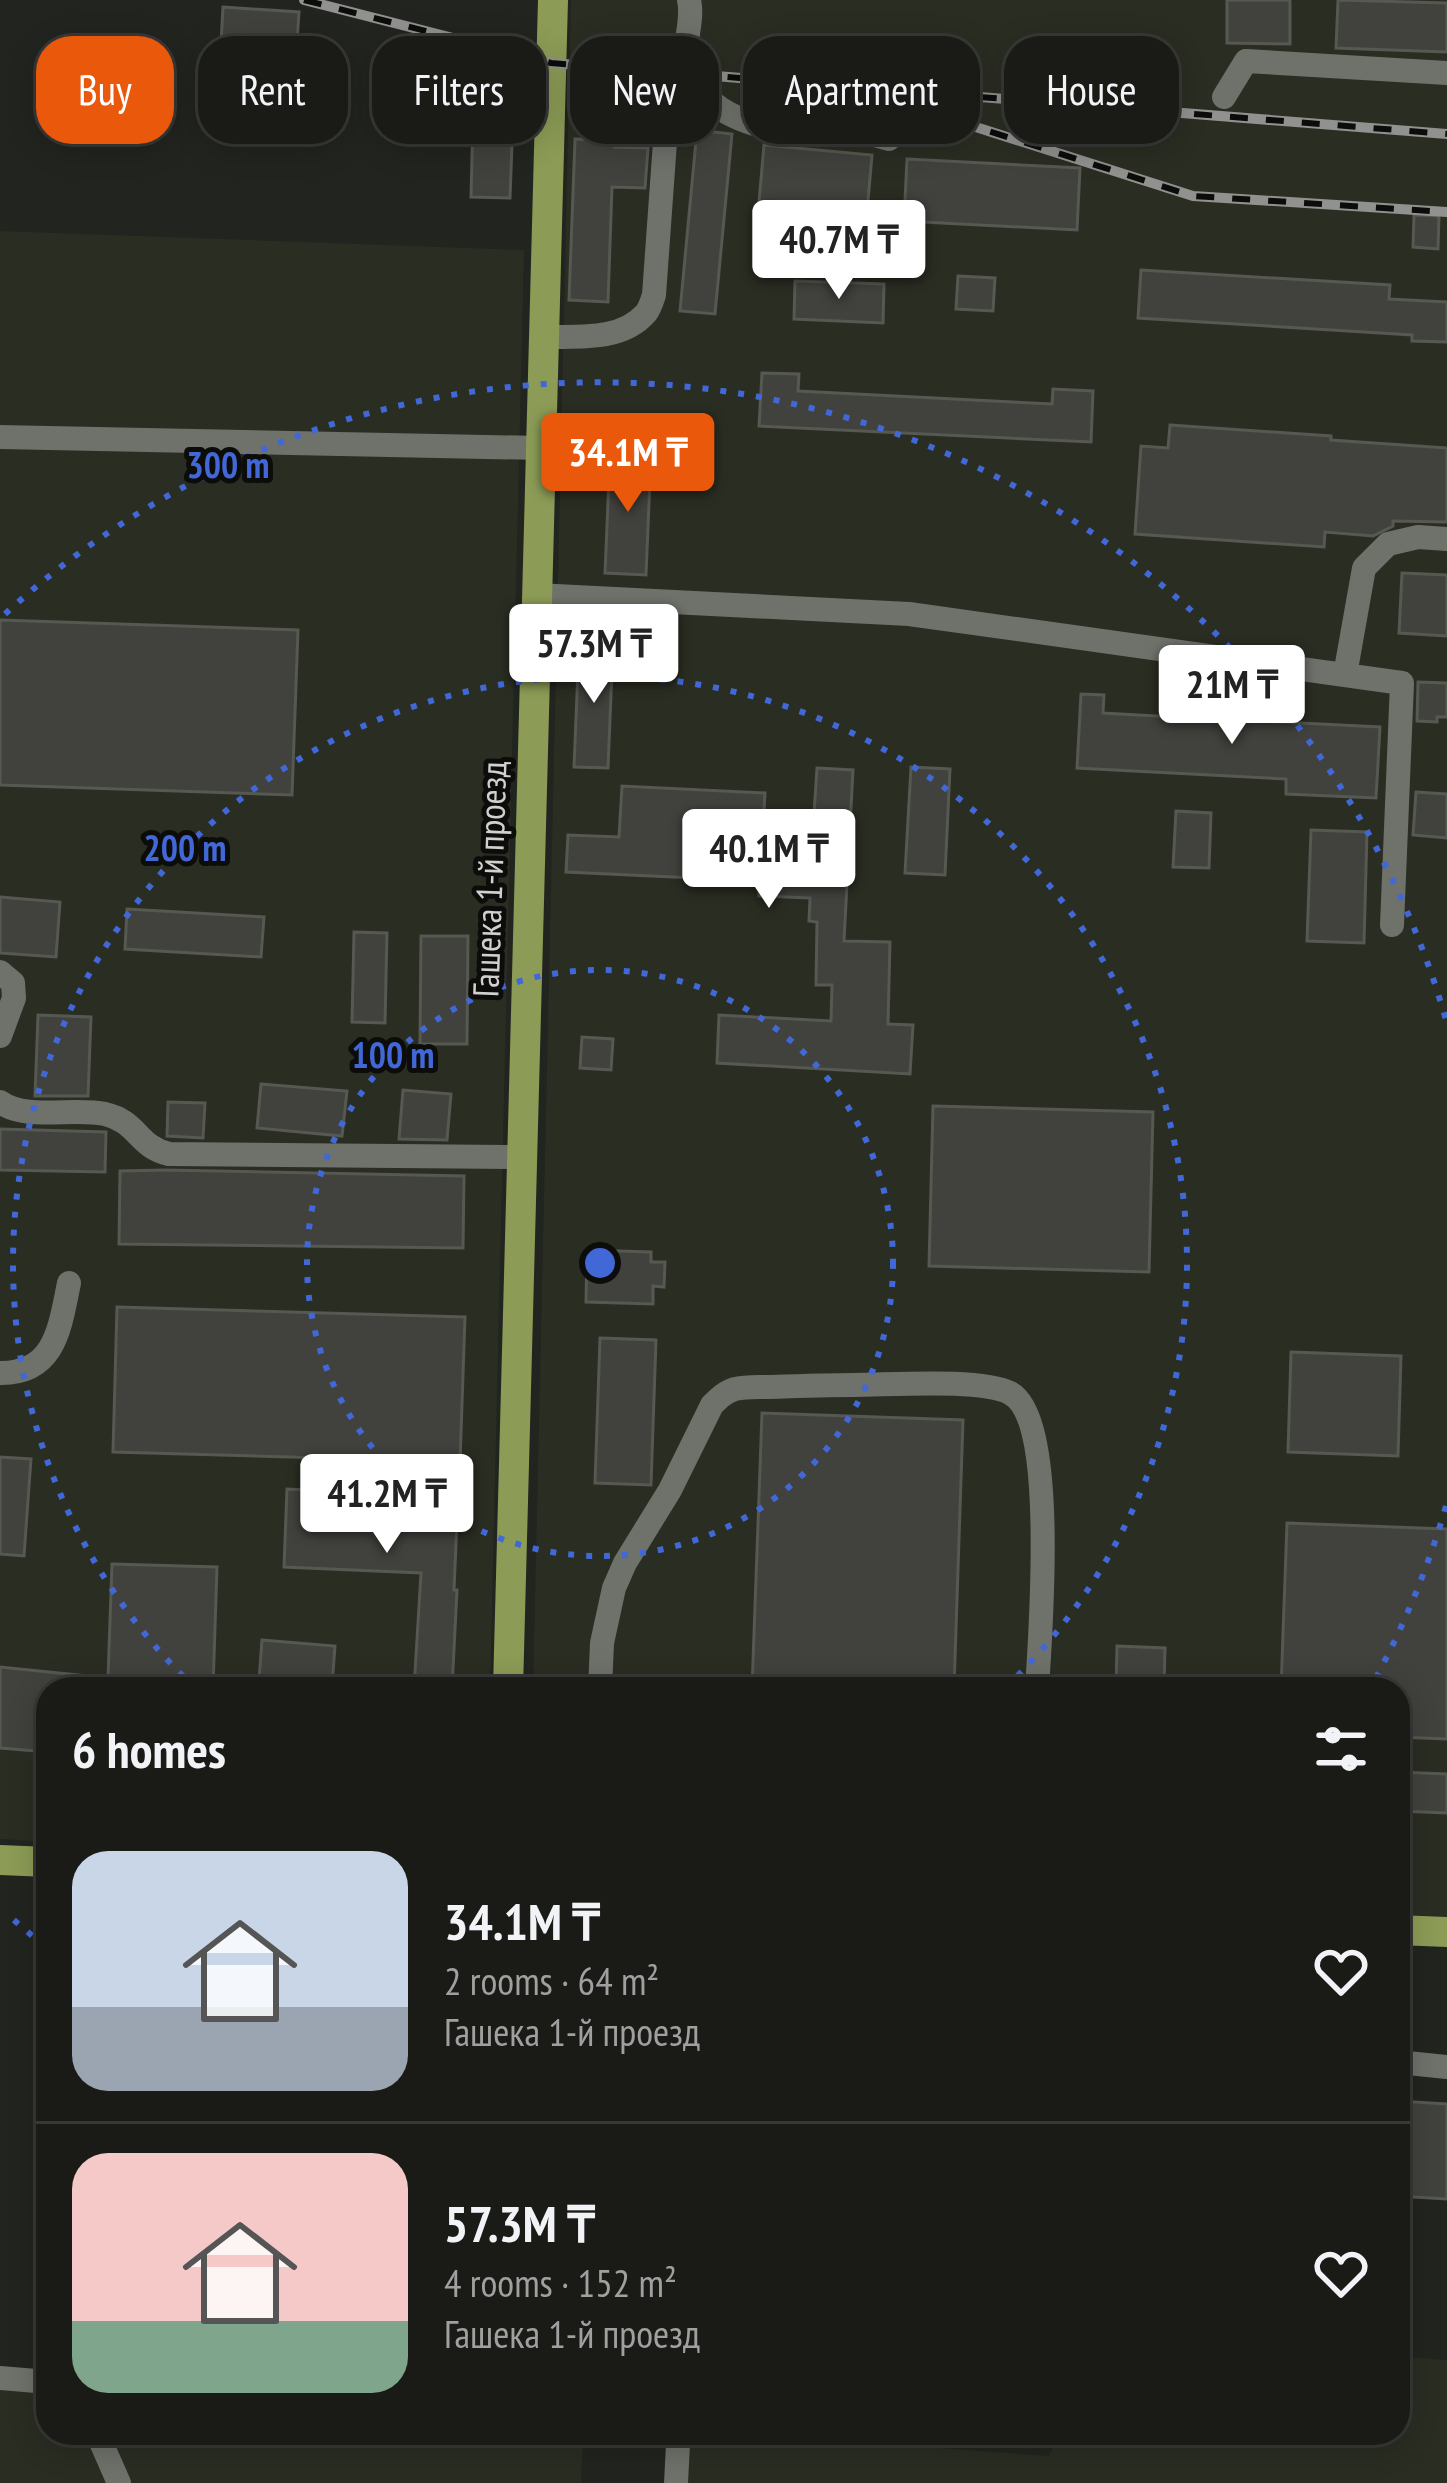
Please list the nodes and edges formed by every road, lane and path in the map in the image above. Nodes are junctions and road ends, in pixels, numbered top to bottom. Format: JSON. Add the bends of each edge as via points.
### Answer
{"nodes":[{"id":1,"x":553,"y":0,"type":"edge"},
{"id":2,"x":689,"y":0,"type":"edge"},
{"id":3,"x":1447,"y":73,"type":"edge"},
{"id":4,"x":1224,"y":98,"type":"dead end"},
{"id":5,"x":743,"y":119,"type":"edge"},
{"id":6,"x":665,"y":144,"type":"edge"},
{"id":7,"x":542,"y":337,"type":"junction"},
{"id":8,"x":0,"y":437,"type":"edge"},
{"id":9,"x":539,"y":448,"type":"junction"},
{"id":10,"x":1447,"y":539,"type":"edge"},
{"id":11,"x":536,"y":595,"type":"junction"},
{"id":12,"x":1345,"y":675,"type":"junction"},
{"id":13,"x":1392,"y":925,"type":"dead end"},
{"id":14,"x":0,"y":972,"type":"edge"},
{"id":15,"x":0,"y":1036,"type":"edge"},
{"id":16,"x":0,"y":1102,"type":"edge"},
{"id":17,"x":520,"y":1157,"type":"junction"},
{"id":18,"x":69,"y":1283,"type":"dead end"},
{"id":19,"x":0,"y":1373,"type":"edge"},
{"id":20,"x":508,"y":1677,"type":"edge"},
{"id":21,"x":601,"y":1677,"type":"edge"},
{"id":22,"x":1038,"y":1677,"type":"edge"},
{"id":23,"x":0,"y":1860,"type":"edge"},
{"id":24,"x":36,"y":1862,"type":"edge"},
{"id":25,"x":1410,"y":1931,"type":"edge"},
{"id":26,"x":1447,"y":1933,"type":"edge"},
{"id":27,"x":1410,"y":2063,"type":"edge"},
{"id":28,"x":1447,"y":2067,"type":"edge"},
{"id":29,"x":0,"y":2378,"type":"edge"},
{"id":30,"x":36,"y":2381,"type":"edge"},
{"id":31,"x":103,"y":2445,"type":"edge"},
{"id":32,"x":678,"y":2445,"type":"edge"},
{"id":33,"x":122,"y":2481,"type":"edge"},
{"id":34,"x":676,"y":2483,"type":"edge"}],
"edges":[{"from":1,"to":7,"type":"main road","name":"Гашека 1-й проезд"},
{"from":2,"to":5,"type":"street","via":[[688,66],[712,104]]},
{"from":3,"to":4,"type":"street","via":[[1246,61]]},
{"from":6,"to":7,"type":"street","via":[[646,313],[603,336]]},
{"from":7,"to":9,"type":"main road","name":"Гашека 1-й проезд"},
{"from":8,"to":9,"type":"street"},
{"from":9,"to":11,"type":"main road","name":"Гашека 1-й проезд"},
{"from":10,"to":12,"type":"street","via":[[1388,544],[1364,568]]},
{"from":11,"to":12,"type":"street","via":[[909,614]]},
{"from":11,"to":17,"type":"main road","name":"Гашека 1-й проезд"},
{"from":12,"to":13,"type":"street","via":[[1402,683]]},
{"from":14,"to":15,"type":"street","via":[[15,991]]},
{"from":16,"to":17,"type":"street","via":[[22,1112],[112,1116],[169,1154]]},
{"from":17,"to":20,"type":"main road","name":"Гашека 1-й проезд"},
{"from":18,"to":19,"type":"street","via":[[52,1347],[36,1365]]},
{"from":21,"to":22,"type":"street","via":[[614,1588],[712,1405],[740,1388],[845,1384],[998,1388],[1022,1402],[1034,1433],[1044,1544]]},
{"from":23,"to":24,"type":"main road"},
{"from":25,"to":26,"type":"main road"},
{"from":27,"to":28,"type":"street"},
{"from":29,"to":30,"type":"street"},
{"from":31,"to":33,"type":"street"},
{"from":32,"to":34,"type":"street"}]}
